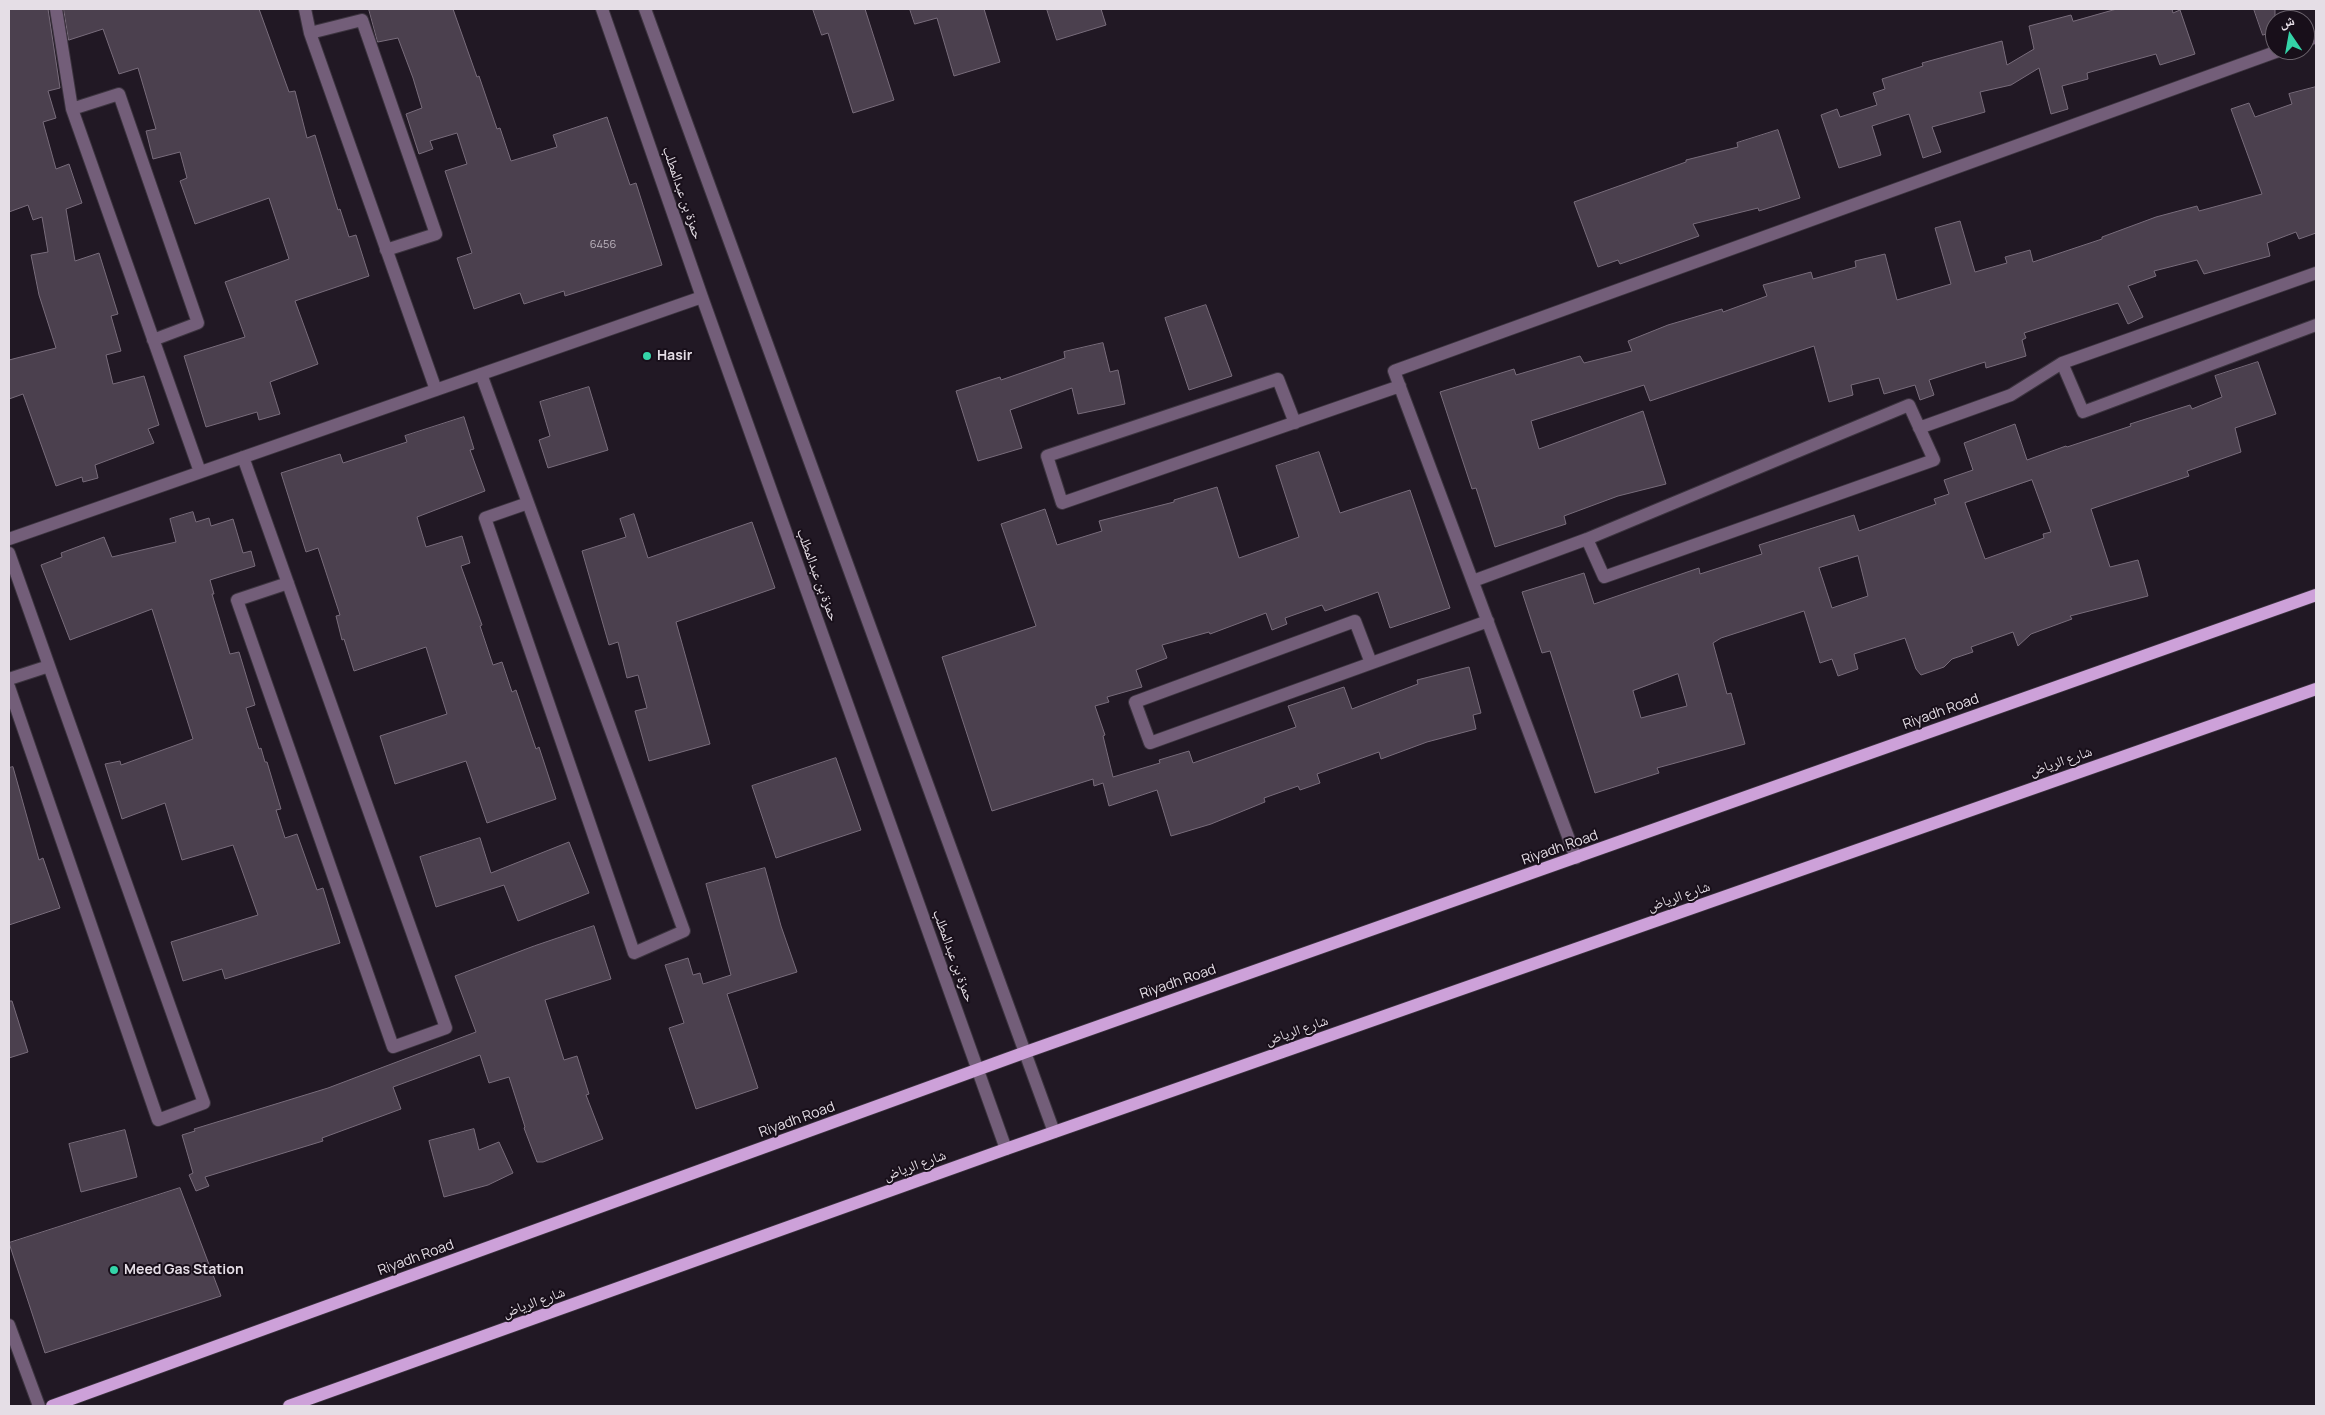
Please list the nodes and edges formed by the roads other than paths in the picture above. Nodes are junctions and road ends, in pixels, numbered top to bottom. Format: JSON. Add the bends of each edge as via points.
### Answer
{"nodes":[{"id":1,"x":56,"y":9,"type":"edge"},
{"id":2,"x":305,"y":9,"type":"edge"},
{"id":3,"x":602,"y":9,"type":"edge"},
{"id":4,"x":645,"y":9,"type":"edge"},
{"id":5,"x":310,"y":33,"type":"junction"},
{"id":6,"x":2265,"y":56,"type":"edge"},
{"id":7,"x":72,"y":109,"type":"junction"},
{"id":8,"x":386,"y":250,"type":"junction"},
{"id":9,"x":2316,"y":273,"type":"edge"},
{"id":10,"x":702,"y":297,"type":"junction"},
{"id":11,"x":2316,"y":325,"type":"edge"},
{"id":12,"x":153,"y":340,"type":"junction"},
{"id":13,"x":2062,"y":364,"type":"junction"},
{"id":14,"x":481,"y":374,"type":"junction"},
{"id":15,"x":1400,"y":386,"type":"junction"},
{"id":16,"x":436,"y":390,"type":"junction"},
{"id":17,"x":1295,"y":423,"type":"junction"},
{"id":18,"x":1920,"y":428,"type":"junction"},
{"id":19,"x":243,"y":457,"type":"junction"},
{"id":20,"x":200,"y":472,"type":"junction"},
{"id":21,"x":528,"y":504,"type":"junction"},
{"id":22,"x":9,"y":539,"type":"edge"},
{"id":23,"x":1587,"y":539,"type":"junction"},
{"id":24,"x":9,"y":553,"type":"edge"},
{"id":25,"x":1473,"y":580,"type":"junction"},
{"id":26,"x":288,"y":582,"type":"junction"},
{"id":27,"x":2316,"y":595,"type":"edge"},
{"id":28,"x":1488,"y":621,"type":"junction"},
{"id":29,"x":1371,"y":663,"type":"junction"},
{"id":30,"x":49,"y":666,"type":"junction"},
{"id":31,"x":9,"y":679,"type":"edge"},
{"id":32,"x":9,"y":687,"type":"edge"},
{"id":33,"x":2316,"y":688,"type":"edge"},
{"id":34,"x":1576,"y":858,"type":"junction"},
{"id":35,"x":1026,"y":1052,"type":"junction"},
{"id":36,"x":978,"y":1070,"type":"junction"},
{"id":37,"x":1054,"y":1132,"type":"junction"},
{"id":38,"x":1006,"y":1149,"type":"junction"},
{"id":39,"x":9,"y":1325,"type":"edge"},
{"id":40,"x":39,"y":1406,"type":"edge"},
{"id":41,"x":52,"y":1406,"type":"edge"},
{"id":42,"x":289,"y":1406,"type":"edge"}],
"edges":[{"from":1,"to":7,"type":"street"},
{"from":2,"to":5,"type":"street"},
{"from":3,"to":10,"type":"street","name":"حمزة بن عبدالمطلب"},
{"from":4,"to":35,"type":"street","name":"حمزة بن عبدالمطلب"},
{"from":5,"to":8,"type":"street"},
{"from":5,"to":8,"type":"street","via":[[362,20],[436,234]]},
{"from":6,"to":15,"type":"street","via":[[1394,371]]},
{"from":7,"to":12,"type":"street"},
{"from":7,"to":12,"type":"street","via":[[119,94],[198,324]]},
{"from":8,"to":16,"type":"street"},
{"from":9,"to":13,"type":"street"},
{"from":10,"to":14,"type":"street"},
{"from":10,"to":36,"type":"street","name":"حمزة بن عبدالمطلب"},
{"from":11,"to":13,"type":"street","via":[[2083,412]]},
{"from":12,"to":20,"type":"street"},
{"from":13,"to":18,"type":"street","via":[[2011,395]]},
{"from":14,"to":16,"type":"street"},
{"from":14,"to":21,"type":"street"},
{"from":15,"to":17,"type":"street"},
{"from":15,"to":25,"type":"street"},
{"from":16,"to":19,"type":"street"},
{"from":17,"to":17,"type":"street","via":[[1062,503],[1047,456],[1278,379]]},
{"from":18,"to":23,"type":"street","via":[[1909,405]]},
{"from":18,"to":23,"type":"street","via":[[1934,460],[1604,577]]},
{"from":19,"to":20,"type":"street"},
{"from":19,"to":26,"type":"street"},
{"from":20,"to":22,"type":"street"},
{"from":21,"to":21,"type":"street","via":[[684,931],[634,952],[485,518]]},
{"from":23,"to":25,"type":"street"},
{"from":24,"to":30,"type":"street"},
{"from":25,"to":28,"type":"street"},
{"from":26,"to":26,"type":"street","via":[[446,1028],[394,1047],[237,600]]},
{"from":27,"to":34,"type":"main road","name":"Riyadh Road"},
{"from":28,"to":29,"type":"street"},
{"from":28,"to":34,"type":"street"},
{"from":29,"to":29,"type":"street","via":[[1150,743],[1136,702],[1355,621]]},
{"from":30,"to":31,"type":"street"},
{"from":30,"to":32,"type":"street","via":[[204,1103],[158,1120]]},
{"from":33,"to":37,"type":"main road","name":"شارع الرياض"},
{"from":34,"to":35,"type":"main road","name":"Riyadh Road"},
{"from":35,"to":36,"type":"main road","name":"Riyadh Road"},
{"from":35,"to":37,"type":"street","name":"حمزة بن عبدالمطلب"},
{"from":36,"to":38,"type":"street","name":"حمزة بن عبدالمطلب"},
{"from":36,"to":41,"type":"main road","name":"Riyadh Road"},
{"from":37,"to":38,"type":"main road","name":"شارع الرياض"},
{"from":38,"to":42,"type":"main road","name":"شارع الرياض"},
{"from":39,"to":40,"type":"street"}]}
